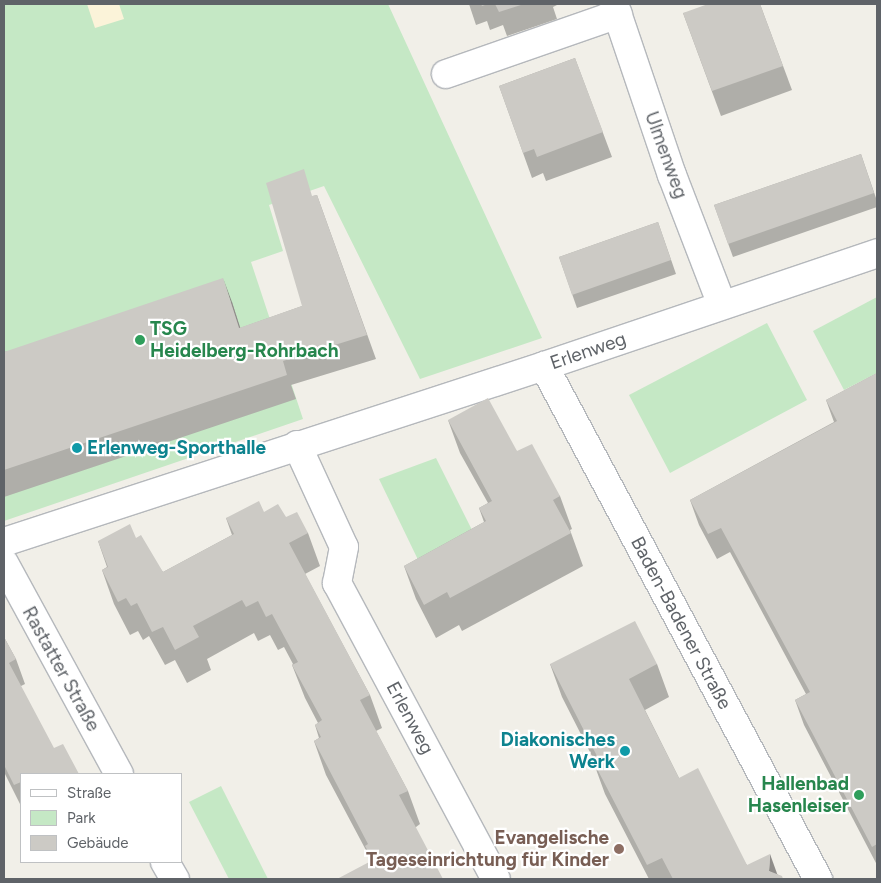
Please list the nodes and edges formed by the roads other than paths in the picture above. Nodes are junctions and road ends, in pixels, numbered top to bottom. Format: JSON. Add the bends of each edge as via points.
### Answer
{"nodes":[{"id":1,"x":616,"y":9,"type":"edge"},
{"id":2,"x":446,"y":74,"type":"dead end"},
{"id":3,"x":877,"y":253,"type":"edge"},
{"id":4,"x":722,"y":305,"type":"junction"},
{"id":5,"x":544,"y":366,"type":"junction"},
{"id":6,"x":297,"y":445,"type":"junction"},
{"id":7,"x":4,"y":542,"type":"edge"},
{"id":8,"x":4,"y":563,"type":"edge"},
{"id":9,"x":118,"y":773,"type":"edge"},
{"id":10,"x":167,"y":863,"type":"edge"},
{"id":11,"x":175,"y":879,"type":"edge"},
{"id":12,"x":496,"y":879,"type":"edge"},
{"id":13,"x":818,"y":879,"type":"edge"}],
"edges":[{"from":1,"to":2,"type":"street"},
{"from":1,"to":4,"type":"street","name":"Ulmenweg","via":[[672,175]]},
{"from":3,"to":4,"type":"street","name":"Erlenweg"},
{"from":4,"to":5,"type":"street","name":"Erlenweg"},
{"from":5,"to":6,"type":"street","name":"Erlenweg"},
{"from":5,"to":13,"type":"street","name":"Baden-Badener Straße"},
{"from":6,"to":7,"type":"street","name":"Erlenweg"},
{"from":6,"to":12,"type":"street","name":"Erlenweg","via":[[344,547],[337,584]]},
{"from":8,"to":9,"type":"street","name":"Rastatter Straße"},
{"from":10,"to":11,"type":"street"}]}
